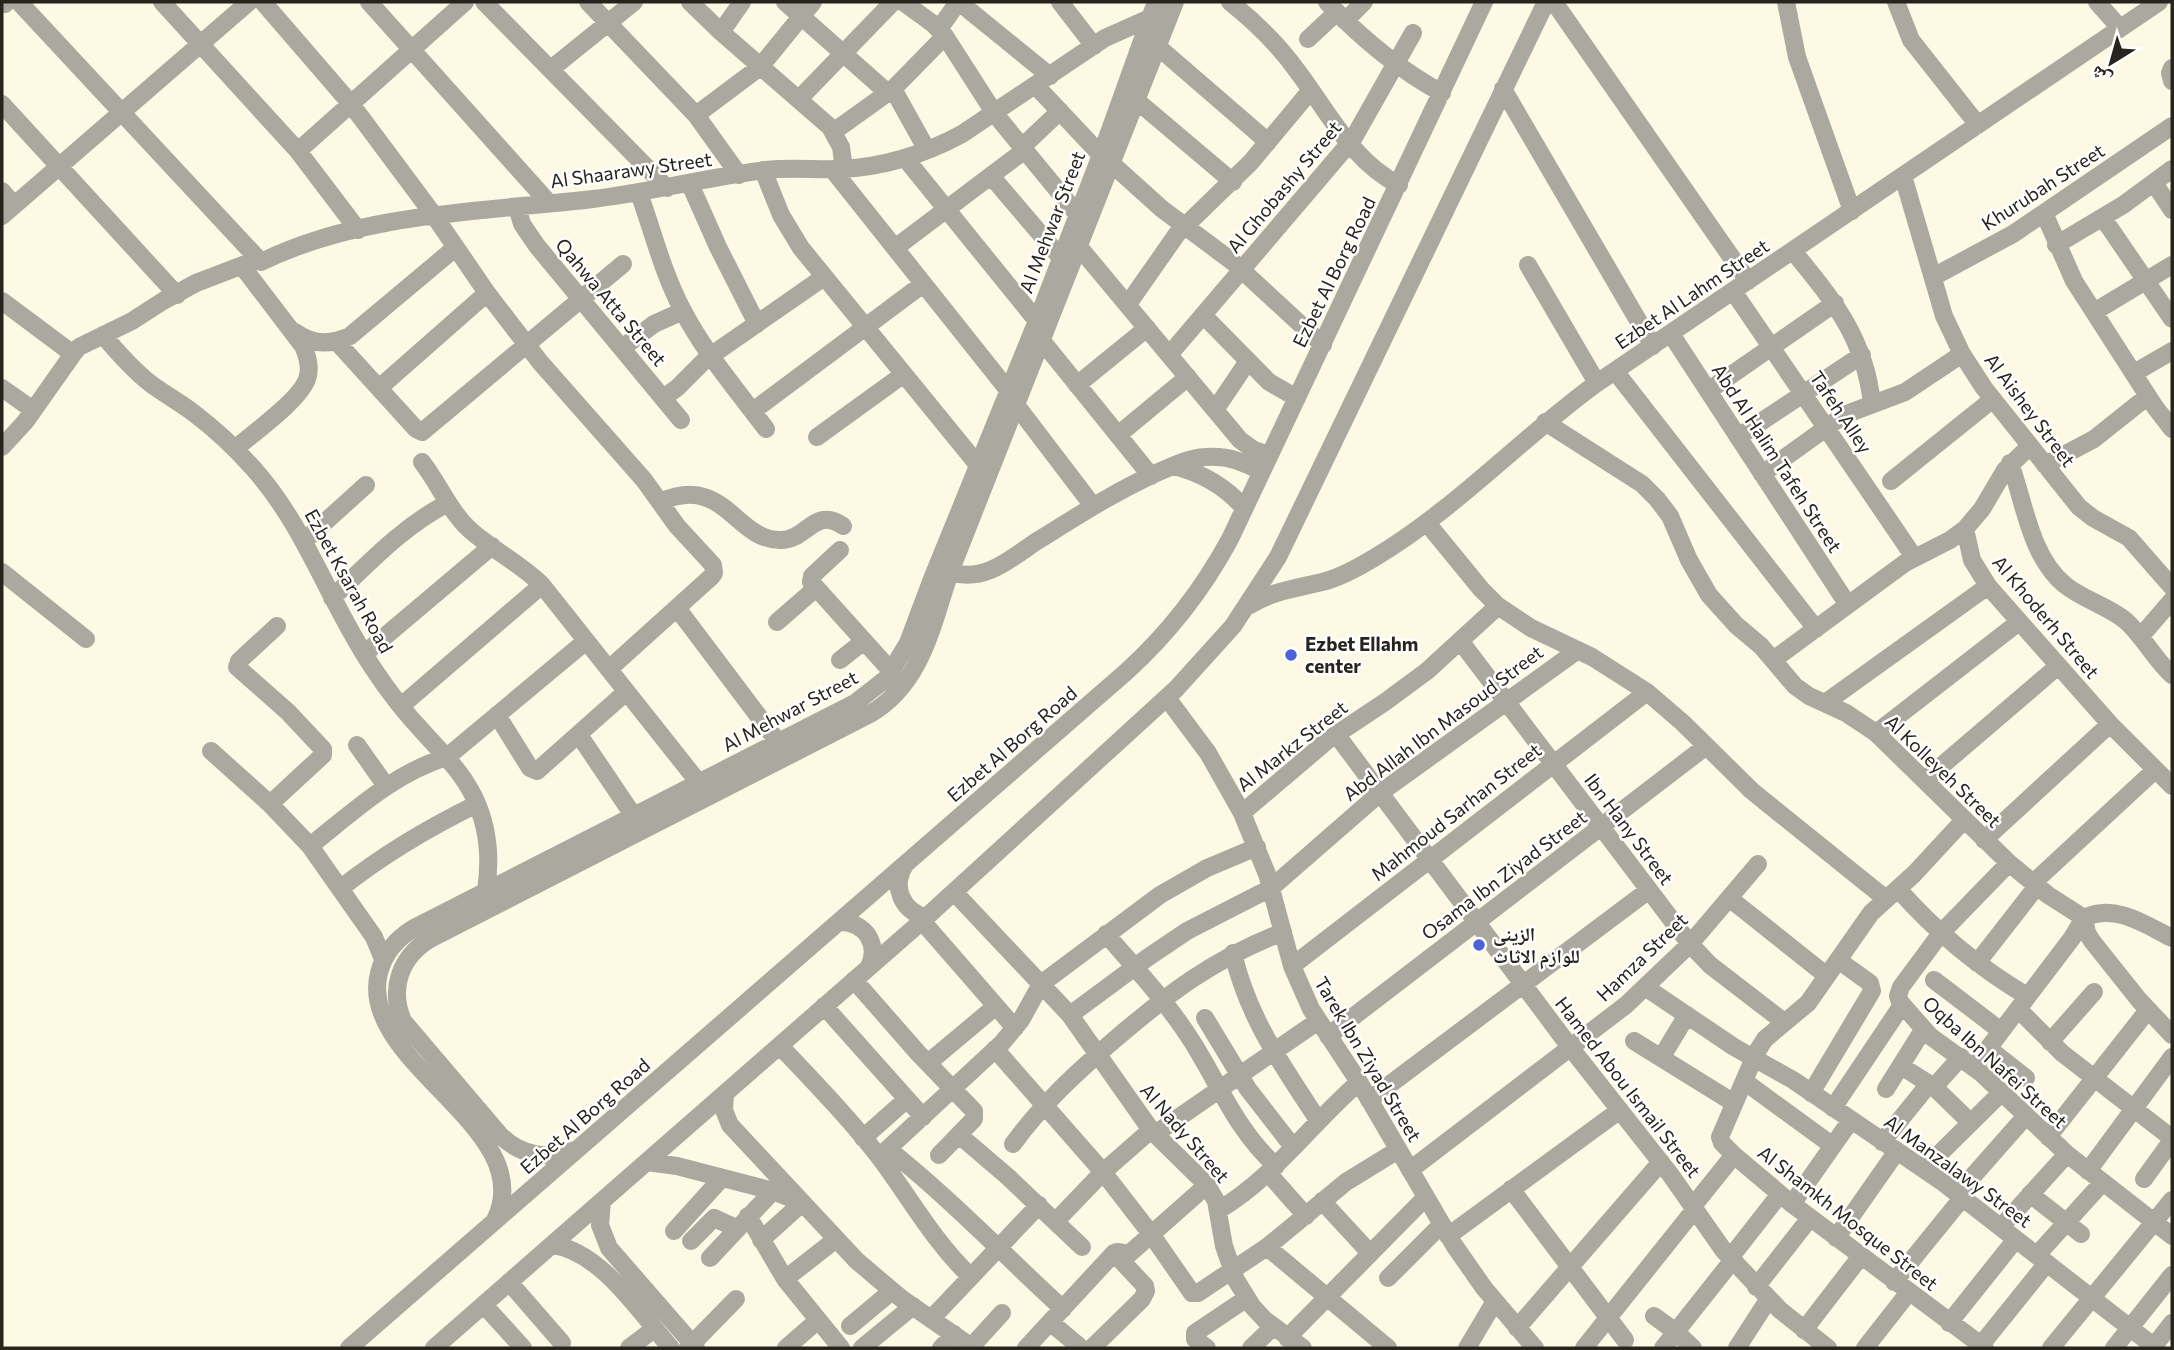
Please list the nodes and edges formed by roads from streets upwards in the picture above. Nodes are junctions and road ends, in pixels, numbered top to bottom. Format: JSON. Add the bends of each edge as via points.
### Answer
{"nodes":[{"id":1,"x":162,"y":2,"type":"edge"},
{"id":2,"x":249,"y":2,"type":"edge"},
{"id":3,"x":263,"y":2,"type":"edge"},
{"id":4,"x":369,"y":2,"type":"edge"},
{"id":5,"x":465,"y":2,"type":"edge"},
{"id":6,"x":484,"y":2,"type":"edge"},
{"id":7,"x":588,"y":2,"type":"edge"},
{"id":8,"x":634,"y":2,"type":"edge"},
{"id":9,"x":690,"y":2,"type":"edge"},
{"id":10,"x":742,"y":2,"type":"edge"},
{"id":11,"x":785,"y":2,"type":"edge"},
{"id":12,"x":813,"y":2,"type":"edge"},
{"id":13,"x":893,"y":2,"type":"edge"},
{"id":14,"x":902,"y":2,"type":"edge"},
{"id":15,"x":959,"y":2,"type":"edge"},
{"id":16,"x":1060,"y":2,"type":"edge"},
{"id":17,"x":1175,"y":2,"type":"edge"},
{"id":18,"x":1230,"y":2,"type":"edge"},
{"id":19,"x":1364,"y":2,"type":"edge"},
{"id":20,"x":1484,"y":2,"type":"edge"},
{"id":21,"x":1546,"y":2,"type":"edge"},
{"id":22,"x":1554,"y":2,"type":"edge"},
{"id":23,"x":1786,"y":2,"type":"edge"},
{"id":24,"x":1896,"y":2,"type":"edge"},
{"id":25,"x":2097,"y":2,"type":"edge"},
{"id":26,"x":2159,"y":2,"type":"edge"},
{"id":27,"x":7,"y":3,"type":"edge"},
{"id":28,"x":1153,"y":10,"type":"edge"},
{"id":29,"x":1336,"y":12,"type":"edge"},
{"id":30,"x":801,"y":16,"type":"junction"},
{"id":31,"x":610,"y":23,"type":"junction"},
{"id":32,"x":2120,"y":28,"type":"junction"},
{"id":33,"x":721,"y":32,"type":"junction"},
{"id":34,"x":942,"y":32,"type":"junction"},
{"id":35,"x":1413,"y":33,"type":"dead end"},
{"id":36,"x":1308,"y":39,"type":"dead end"},
{"id":37,"x":200,"y":44,"type":"junction"},
{"id":38,"x":1094,"y":46,"type":"junction"},
{"id":39,"x":1157,"y":46,"type":"junction"},
{"id":40,"x":412,"y":51,"type":"junction"},
{"id":41,"x":844,"y":54,"type":"junction"},
{"id":42,"x":1396,"y":64,"type":"junction"},
{"id":43,"x":761,"y":67,"type":"junction"},
{"id":44,"x":2172,"y":68,"type":"edge"},
{"id":45,"x":551,"y":69,"type":"junction"},
{"id":46,"x":1043,"y":81,"type":"junction"},
{"id":47,"x":2172,"y":81,"type":"edge"},
{"id":48,"x":1503,"y":89,"type":"junction"},
{"id":49,"x":1311,"y":90,"type":"junction"},
{"id":50,"x":890,"y":91,"type":"junction"},
{"id":51,"x":1441,"y":93,"type":"junction"},
{"id":52,"x":799,"y":99,"type":"junction"},
{"id":53,"x":1136,"y":100,"type":"junction"},
{"id":54,"x":2,"y":104,"type":"edge"},
{"id":55,"x":351,"y":104,"type":"junction"},
{"id":56,"x":1060,"y":111,"type":"junction"},
{"id":57,"x":122,"y":113,"type":"junction"},
{"id":58,"x":696,"y":114,"type":"junction"},
{"id":59,"x":995,"y":114,"type":"junction"},
{"id":60,"x":1978,"y":125,"type":"junction"},
{"id":61,"x":2172,"y":126,"type":"edge"},
{"id":62,"x":833,"y":132,"type":"junction"},
{"id":63,"x":1268,"y":142,"type":"junction"},
{"id":64,"x":1349,"y":143,"type":"junction"},
{"id":65,"x":1023,"y":148,"type":"junction"},
{"id":66,"x":927,"y":150,"type":"junction"},
{"id":67,"x":298,"y":151,"type":"junction"},
{"id":68,"x":905,"y":158,"type":"junction"},
{"id":69,"x":1106,"y":159,"type":"junction"},
{"id":70,"x":59,"y":166,"type":"junction"},
{"id":71,"x":838,"y":169,"type":"junction"},
{"id":72,"x":2172,"y":169,"type":"edge"},
{"id":73,"x":764,"y":170,"type":"junction"},
{"id":74,"x":739,"y":175,"type":"junction"},
{"id":75,"x":991,"y":176,"type":"junction"},
{"id":76,"x":1903,"y":176,"type":"junction"},
{"id":77,"x":1233,"y":182,"type":"junction"},
{"id":78,"x":2154,"y":183,"type":"junction"},
{"id":79,"x":690,"y":184,"type":"junction"},
{"id":80,"x":1399,"y":185,"type":"junction"},
{"id":81,"x":667,"y":188,"type":"junction"},
{"id":82,"x":2,"y":191,"type":"edge"},
{"id":83,"x":639,"y":193,"type":"junction"},
{"id":84,"x":549,"y":203,"type":"junction"},
{"id":85,"x":517,"y":207,"type":"junction"},
{"id":86,"x":946,"y":209,"type":"junction"},
{"id":87,"x":2172,"y":210,"type":"edge"},
{"id":88,"x":8,"y":211,"type":"edge"},
{"id":89,"x":1852,"y":211,"type":"junction"},
{"id":90,"x":2044,"y":213,"type":"junction"},
{"id":91,"x":433,"y":214,"type":"junction"},
{"id":92,"x":1078,"y":215,"type":"junction"},
{"id":93,"x":2103,"y":218,"type":"junction"},
{"id":94,"x":1185,"y":226,"type":"junction"},
{"id":95,"x":358,"y":230,"type":"junction"},
{"id":96,"x":2056,"y":245,"type":"junction"},
{"id":97,"x":1079,"y":247,"type":"junction"},
{"id":98,"x":455,"y":248,"type":"junction"},
{"id":99,"x":895,"y":248,"type":"junction"},
{"id":100,"x":1793,"y":251,"type":"junction"},
{"id":101,"x":1061,"y":258,"type":"junction"},
{"id":102,"x":261,"y":262,"type":"junction"},
{"id":103,"x":623,"y":264,"type":"dead end"},
{"id":104,"x":1528,"y":265,"type":"dead end"},
{"id":105,"x":2172,"y":265,"type":"edge"},
{"id":106,"x":242,"y":266,"type":"junction"},
{"id":107,"x":1242,"y":270,"type":"junction"},
{"id":108,"x":824,"y":276,"type":"junction"},
{"id":109,"x":1933,"y":277,"type":"junction"},
{"id":110,"x":2146,"y":281,"type":"junction"},
{"id":111,"x":923,"y":284,"type":"junction"},
{"id":112,"x":1741,"y":286,"type":"junction"},
{"id":113,"x":487,"y":293,"type":"junction"},
{"id":114,"x":177,"y":295,"type":"junction"},
{"id":115,"x":581,"y":299,"type":"junction"},
{"id":116,"x":2,"y":301,"type":"edge"},
{"id":117,"x":1835,"y":303,"type":"junction"},
{"id":118,"x":1128,"y":304,"type":"junction"},
{"id":119,"x":683,"y":311,"type":"junction"},
{"id":120,"x":2094,"y":312,"type":"junction"},
{"id":121,"x":1203,"y":315,"type":"junction"},
{"id":122,"x":2172,"y":319,"type":"edge"},
{"id":123,"x":1037,"y":321,"type":"junction"},
{"id":124,"x":757,"y":324,"type":"junction"},
{"id":125,"x":866,"y":327,"type":"junction"},
{"id":126,"x":1147,"y":328,"type":"junction"},
{"id":127,"x":293,"y":331,"type":"junction"},
{"id":128,"x":1671,"y":334,"type":"junction"},
{"id":129,"x":103,"y":335,"type":"junction"},
{"id":130,"x":336,"y":341,"type":"junction"},
{"id":131,"x":1041,"y":341,"type":"junction"},
{"id":132,"x":527,"y":345,"type":"junction"},
{"id":133,"x":1323,"y":345,"type":"junction"},
{"id":134,"x":1653,"y":346,"type":"junction"},
{"id":135,"x":1771,"y":347,"type":"junction"},
{"id":136,"x":622,"y":348,"type":"junction"},
{"id":137,"x":2172,"y":351,"type":"edge"},
{"id":138,"x":73,"y":354,"type":"junction"},
{"id":139,"x":1962,"y":354,"type":"junction"},
{"id":140,"x":711,"y":355,"type":"junction"},
{"id":141,"x":1169,"y":355,"type":"junction"},
{"id":142,"x":1862,"y":355,"type":"junction"},
{"id":143,"x":1248,"y":361,"type":"junction"},
{"id":144,"x":1615,"y":371,"type":"junction"},
{"id":145,"x":2134,"y":373,"type":"junction"},
{"id":146,"x":904,"y":374,"type":"junction"},
{"id":147,"x":1188,"y":377,"type":"junction"},
{"id":148,"x":1597,"y":383,"type":"junction"},
{"id":149,"x":1077,"y":384,"type":"junction"},
{"id":150,"x":2,"y":388,"type":"edge"},
{"id":151,"x":379,"y":388,"type":"junction"},
{"id":152,"x":1708,"y":391,"type":"junction"},
{"id":153,"x":1803,"y":394,"type":"junction"},
{"id":154,"x":2148,"y":396,"type":"junction"},
{"id":155,"x":663,"y":398,"type":"junction"},
{"id":156,"x":1012,"y":398,"type":"junction"},
{"id":157,"x":1297,"y":398,"type":"junction"},
{"id":158,"x":1993,"y":399,"type":"junction"},
{"id":159,"x":1872,"y":404,"type":"junction"},
{"id":160,"x":33,"y":410,"type":"junction"},
{"id":161,"x":1215,"y":410,"type":"junction"},
{"id":162,"x":752,"y":411,"type":"junction"},
{"id":163,"x":681,"y":420,"type":"dead end"},
{"id":164,"x":1545,"y":422,"type":"junction"},
{"id":165,"x":1826,"y":428,"type":"junction"},
{"id":166,"x":9,"y":429,"type":"edge"},
{"id":167,"x":766,"y":429,"type":"dead end"},
{"id":168,"x":2172,"y":429,"type":"edge"},
{"id":169,"x":1118,"y":435,"type":"junction"},
{"id":170,"x":817,"y":437,"type":"dead end"},
{"id":171,"x":1738,"y":437,"type":"junction"},
{"id":172,"x":2030,"y":446,"type":"junction"},
{"id":173,"x":2,"y":447,"type":"edge"},
{"id":174,"x":235,"y":449,"type":"junction"},
{"id":175,"x":1269,"y":455,"type":"junction"},
{"id":176,"x":422,"y":462,"type":"dead end"},
{"id":177,"x":2010,"y":463,"type":"junction"},
{"id":178,"x":978,"y":465,"type":"junction"},
{"id":179,"x":2045,"y":465,"type":"junction"},
{"id":180,"x":1174,"y":466,"type":"junction"},
{"id":181,"x":1261,"y":472,"type":"junction"},
{"id":182,"x":1762,"y":474,"type":"junction"},
{"id":183,"x":1151,"y":476,"type":"junction"},
{"id":184,"x":1891,"y":481,"type":"dead end"},
{"id":185,"x":366,"y":485,"type":"dead end"},
{"id":186,"x":660,"y":502,"type":"junction"},
{"id":187,"x":448,"y":503,"type":"junction"},
{"id":188,"x":1093,"y":506,"type":"junction"},
{"id":189,"x":1244,"y":508,"type":"junction"},
{"id":190,"x":1427,"y":523,"type":"junction"},
{"id":191,"x":843,"y":526,"type":"dead end"},
{"id":192,"x":1965,"y":529,"type":"junction"},
{"id":193,"x":304,"y":541,"type":"junction"},
{"id":194,"x":492,"y":547,"type":"junction"},
{"id":195,"x":840,"y":550,"type":"dead end"},
{"id":196,"x":1914,"y":557,"type":"junction"},
{"id":197,"x":2,"y":572,"type":"edge"},
{"id":198,"x":950,"y":572,"type":"junction"},
{"id":199,"x":542,"y":585,"type":"junction"},
{"id":200,"x":1988,"y":586,"type":"junction"},
{"id":201,"x":2172,"y":587,"type":"edge"},
{"id":202,"x":816,"y":588,"type":"junction"},
{"id":203,"x":332,"y":598,"type":"junction"},
{"id":204,"x":2172,"y":600,"type":"edge"},
{"id":205,"x":1848,"y":605,"type":"junction"},
{"id":206,"x":1498,"y":606,"type":"junction"},
{"id":207,"x":1247,"y":607,"type":"junction"},
{"id":208,"x":677,"y":608,"type":"junction"},
{"id":209,"x":777,"y":622,"type":"dead end"},
{"id":210,"x":2019,"y":622,"type":"junction"},
{"id":211,"x":276,"y":626,"type":"dead end"},
{"id":212,"x":1816,"y":629,"type":"junction"},
{"id":213,"x":2141,"y":636,"type":"junction"},
{"id":214,"x":86,"y":639,"type":"dead end"},
{"id":215,"x":586,"y":640,"type":"junction"},
{"id":216,"x":864,"y":641,"type":"junction"},
{"id":217,"x":1461,"y":642,"type":"junction"},
{"id":218,"x":1578,"y":650,"type":"junction"},
{"id":219,"x":363,"y":654,"type":"junction"},
{"id":220,"x":841,"y":660,"type":"dead end"},
{"id":221,"x":1773,"y":660,"type":"junction"},
{"id":222,"x":2058,"y":666,"type":"junction"},
{"id":223,"x":2170,"y":668,"type":"edge"},
{"id":224,"x":609,"y":669,"type":"junction"},
{"id":225,"x":892,"y":672,"type":"junction"},
{"id":226,"x":626,"y":692,"type":"junction"},
{"id":227,"x":1647,"y":692,"type":"junction"},
{"id":228,"x":1167,"y":698,"type":"junction"},
{"id":229,"x":1506,"y":701,"type":"junction"},
{"id":230,"x":1825,"y":703,"type":"junction"},
{"id":231,"x":401,"y":706,"type":"junction"},
{"id":232,"x":497,"y":715,"type":"junction"},
{"id":233,"x":2110,"y":724,"type":"junction"},
{"id":234,"x":817,"y":732,"type":"junction"},
{"id":235,"x":1876,"y":733,"type":"junction"},
{"id":236,"x":1336,"y":734,"type":"junction"},
{"id":237,"x":579,"y":735,"type":"junction"},
{"id":238,"x":778,"y":742,"type":"junction"},
{"id":239,"x":357,"y":745,"type":"dead end"},
{"id":240,"x":1705,"y":747,"type":"junction"},
{"id":241,"x":211,"y":751,"type":"dead end"},
{"id":242,"x":447,"y":757,"type":"junction"},
{"id":243,"x":1553,"y":764,"type":"junction"},
{"id":244,"x":2155,"y":770,"type":"junction"},
{"id":245,"x":1925,"y":780,"type":"junction"},
{"id":246,"x":699,"y":782,"type":"junction"},
{"id":247,"x":386,"y":786,"type":"junction"},
{"id":248,"x":2172,"y":786,"type":"edge"},
{"id":249,"x":1380,"y":793,"type":"junction"},
{"id":250,"x":270,"y":804,"type":"junction"},
{"id":251,"x":477,"y":804,"type":"junction"},
{"id":252,"x":1242,"y":813,"type":"junction"},
{"id":253,"x":633,"y":816,"type":"junction"},
{"id":254,"x":1964,"y":820,"type":"junction"},
{"id":255,"x":1601,"y":827,"type":"junction"},
{"id":256,"x":1984,"y":840,"type":"junction"},
{"id":257,"x":310,"y":846,"type":"junction"},
{"id":258,"x":1257,"y":847,"type":"junction"},
{"id":259,"x":1429,"y":858,"type":"junction"},
{"id":260,"x":2009,"y":863,"type":"junction"},
{"id":261,"x":1758,"y":864,"type":"dead end"},
{"id":262,"x":905,"y":865,"type":"junction"},
{"id":263,"x":2035,"y":885,"type":"junction"},
{"id":264,"x":341,"y":888,"type":"junction"},
{"id":265,"x":1271,"y":888,"type":"junction"},
{"id":266,"x":486,"y":890,"type":"junction"},
{"id":267,"x":1649,"y":890,"type":"junction"},
{"id":268,"x":954,"y":892,"type":"junction"},
{"id":269,"x":1892,"y":894,"type":"junction"},
{"id":270,"x":1729,"y":898,"type":"junction"},
{"id":271,"x":2084,"y":918,"type":"junction"},
{"id":272,"x":924,"y":919,"type":"junction"},
{"id":273,"x":840,"y":922,"type":"junction"},
{"id":274,"x":1476,"y":922,"type":"junction"},
{"id":275,"x":1283,"y":932,"type":"junction"},
{"id":276,"x":1941,"y":933,"type":"junction"},
{"id":277,"x":1106,"y":934,"type":"junction"},
{"id":278,"x":2172,"y":938,"type":"edge"},
{"id":279,"x":1690,"y":944,"type":"junction"},
{"id":280,"x":1233,"y":953,"type":"junction"},
{"id":281,"x":383,"y":959,"type":"junction"},
{"id":282,"x":1838,"y":960,"type":"junction"},
{"id":283,"x":1977,"y":963,"type":"junction"},
{"id":284,"x":1292,"y":966,"type":"junction"},
{"id":285,"x":869,"y":967,"type":"junction"},
{"id":286,"x":1134,"y":967,"type":"junction"},
{"id":287,"x":1827,"y":976,"type":"junction"},
{"id":288,"x":854,"y":980,"type":"junction"},
{"id":289,"x":1934,"y":980,"type":"dead end"},
{"id":290,"x":1041,"y":984,"type":"junction"},
{"id":291,"x":1524,"y":985,"type":"junction"},
{"id":292,"x":1645,"y":987,"type":"junction"},
{"id":293,"x":2094,"y":992,"type":"dead end"},
{"id":294,"x":1162,"y":999,"type":"junction"},
{"id":295,"x":2023,"y":1003,"type":"junction"},
{"id":296,"x":1902,"y":1005,"type":"junction"},
{"id":297,"x":824,"y":1006,"type":"junction"},
{"id":298,"x":996,"y":1006,"type":"junction"},
{"id":299,"x":2148,"y":1010,"type":"junction"},
{"id":300,"x":1070,"y":1015,"type":"junction"},
{"id":301,"x":1687,"y":1015,"type":"junction"},
{"id":302,"x":1205,"y":1018,"type":"dead end"},
{"id":303,"x":1318,"y":1020,"type":"junction"},
{"id":304,"x":1784,"y":1022,"type":"junction"},
{"id":305,"x":1015,"y":1028,"type":"junction"},
{"id":306,"x":1923,"y":1030,"type":"junction"},
{"id":307,"x":2001,"y":1031,"type":"junction"},
{"id":308,"x":2172,"y":1035,"type":"edge"},
{"id":309,"x":1328,"y":1036,"type":"junction"},
{"id":310,"x":1634,"y":1041,"type":"dead end"},
{"id":311,"x":2050,"y":1042,"type":"junction"},
{"id":312,"x":780,"y":1046,"type":"junction"},
{"id":313,"x":1570,"y":1047,"type":"junction"},
{"id":314,"x":1988,"y":1048,"type":"junction"},
{"id":315,"x":995,"y":1049,"type":"junction"},
{"id":316,"x":1274,"y":1052,"type":"junction"},
{"id":317,"x":1099,"y":1053,"type":"junction"},
{"id":318,"x":2172,"y":1057,"type":"edge"},
{"id":319,"x":1661,"y":1058,"type":"junction"},
{"id":320,"x":1754,"y":1058,"type":"junction"},
{"id":321,"x":1967,"y":1062,"type":"junction"},
{"id":322,"x":928,"y":1063,"type":"junction"},
{"id":323,"x":1900,"y":1066,"type":"junction"},
{"id":324,"x":1240,"y":1077,"type":"junction"},
{"id":325,"x":2026,"y":1078,"type":"dead end"},
{"id":326,"x":2094,"y":1079,"type":"junction"},
{"id":327,"x":1744,"y":1081,"type":"junction"},
{"id":328,"x":1359,"y":1082,"type":"junction"},
{"id":329,"x":1931,"y":1086,"type":"junction"},
{"id":330,"x":952,"y":1089,"type":"junction"},
{"id":331,"x":1886,"y":1089,"type":"dead end"},
{"id":332,"x":1220,"y":1091,"type":"junction"},
{"id":333,"x":1811,"y":1093,"type":"junction"},
{"id":334,"x":2001,"y":1093,"type":"junction"},
{"id":335,"x":725,"y":1094,"type":"junction"},
{"id":336,"x":907,"y":1099,"type":"junction"},
{"id":337,"x":1369,"y":1100,"type":"junction"},
{"id":338,"x":1734,"y":1103,"type":"junction"},
{"id":339,"x":1044,"y":1105,"type":"junction"},
{"id":340,"x":1833,"y":1108,"type":"junction"},
{"id":341,"x":1619,"y":1110,"type":"junction"},
{"id":342,"x":2132,"y":1110,"type":"junction"},
{"id":343,"x":923,"y":1117,"type":"junction"},
{"id":344,"x":2025,"y":1117,"type":"junction"},
{"id":345,"x":1318,"y":1120,"type":"junction"},
{"id":346,"x":1851,"y":1120,"type":"junction"},
{"id":347,"x":1970,"y":1122,"type":"junction"},
{"id":348,"x":1153,"y":1132,"type":"junction"},
{"id":349,"x":959,"y":1135,"type":"junction"},
{"id":350,"x":863,"y":1138,"type":"junction"},
{"id":351,"x":2048,"y":1138,"type":"junction"},
{"id":352,"x":1013,"y":1144,"type":"dead end"},
{"id":353,"x":498,"y":1145,"type":"junction"},
{"id":354,"x":581,"y":1146,"type":"junction"},
{"id":355,"x":1833,"y":1146,"type":"junction"},
{"id":356,"x":1293,"y":1147,"type":"junction"},
{"id":357,"x":1889,"y":1147,"type":"junction"},
{"id":358,"x":1398,"y":1150,"type":"junction"},
{"id":359,"x":884,"y":1153,"type":"junction"},
{"id":360,"x":2067,"y":1154,"type":"junction"},
{"id":361,"x":939,"y":1155,"type":"dead end"},
{"id":362,"x":1734,"y":1155,"type":"junction"},
{"id":363,"x":647,"y":1162,"type":"junction"},
{"id":364,"x":1661,"y":1162,"type":"junction"},
{"id":365,"x":1272,"y":1169,"type":"junction"},
{"id":366,"x":1924,"y":1169,"type":"junction"},
{"id":367,"x":1410,"y":1170,"type":"junction"},
{"id":368,"x":1103,"y":1171,"type":"junction"},
{"id":369,"x":2088,"y":1171,"type":"junction"},
{"id":370,"x":721,"y":1179,"type":"junction"},
{"id":371,"x":2144,"y":1179,"type":"dead end"},
{"id":372,"x":2102,"y":1183,"type":"junction"},
{"id":373,"x":1207,"y":1185,"type":"junction"},
{"id":374,"x":1511,"y":1189,"type":"junction"},
{"id":375,"x":772,"y":1191,"type":"junction"},
{"id":376,"x":2030,"y":1194,"type":"junction"},
{"id":377,"x":1960,"y":1195,"type":"junction"},
{"id":378,"x":1425,"y":1198,"type":"junction"},
{"id":379,"x":1786,"y":1199,"type":"junction"},
{"id":380,"x":2172,"y":1200,"type":"edge"},
{"id":381,"x":602,"y":1201,"type":"junction"},
{"id":382,"x":1322,"y":1201,"type":"junction"},
{"id":383,"x":802,"y":1203,"type":"junction"},
{"id":384,"x":1039,"y":1205,"type":"junction"},
{"id":385,"x":1694,"y":1208,"type":"junction"},
{"id":386,"x":1219,"y":1210,"type":"junction"},
{"id":387,"x":1306,"y":1216,"type":"junction"},
{"id":388,"x":1810,"y":1218,"type":"junction"},
{"id":389,"x":1056,"y":1221,"type":"junction"},
{"id":390,"x":742,"y":1222,"type":"junction"},
{"id":391,"x":2154,"y":1222,"type":"junction"},
{"id":392,"x":494,"y":1223,"type":"junction"},
{"id":393,"x":2066,"y":1223,"type":"junction"},
{"id":394,"x":2001,"y":1227,"type":"junction"},
{"id":395,"x":1444,"y":1230,"type":"junction"},
{"id":396,"x":674,"y":1231,"type":"dead end"},
{"id":397,"x":1151,"y":1234,"type":"junction"},
{"id":398,"x":2081,"y":1234,"type":"dead end"},
{"id":399,"x":2172,"y":1236,"type":"edge"},
{"id":400,"x":1836,"y":1238,"type":"junction"},
{"id":401,"x":2017,"y":1239,"type":"junction"},
{"id":402,"x":761,"y":1240,"type":"junction"},
{"id":403,"x":835,"y":1240,"type":"junction"},
{"id":404,"x":691,"y":1241,"type":"dead end"},
{"id":405,"x":552,"y":1245,"type":"junction"},
{"id":406,"x":1082,"y":1247,"type":"dead end"},
{"id":407,"x":1267,"y":1247,"type":"junction"},
{"id":408,"x":997,"y":1249,"type":"junction"},
{"id":409,"x":1114,"y":1254,"type":"junction"},
{"id":410,"x":1370,"y":1254,"type":"junction"},
{"id":411,"x":1861,"y":1256,"type":"junction"},
{"id":412,"x":710,"y":1258,"type":"dead end"},
{"id":413,"x":2042,"y":1259,"type":"junction"},
{"id":414,"x":1731,"y":1260,"type":"junction"},
{"id":415,"x":1570,"y":1267,"type":"junction"},
{"id":416,"x":1232,"y":1270,"type":"junction"},
{"id":417,"x":2172,"y":1275,"type":"edge"},
{"id":418,"x":971,"y":1278,"type":"junction"},
{"id":419,"x":1388,"y":1278,"type":"dead end"},
{"id":420,"x":785,"y":1279,"type":"junction"},
{"id":421,"x":509,"y":1282,"type":"junction"},
{"id":422,"x":1902,"y":1287,"type":"junction"},
{"id":423,"x":892,"y":1291,"type":"junction"},
{"id":424,"x":1762,"y":1294,"type":"junction"},
{"id":425,"x":1247,"y":1298,"type":"junction"},
{"id":426,"x":1326,"y":1298,"type":"junction"},
{"id":427,"x":2092,"y":1298,"type":"junction"},
{"id":428,"x":736,"y":1299,"type":"dead end"},
{"id":429,"x":1496,"y":1301,"type":"junction"},
{"id":430,"x":484,"y":1305,"type":"junction"},
{"id":431,"x":913,"y":1306,"type":"junction"},
{"id":432,"x":1063,"y":1309,"type":"junction"},
{"id":433,"x":1002,"y":1312,"type":"dead end"},
{"id":434,"x":1654,"y":1316,"type":"dead end"},
{"id":435,"x":1608,"y":1318,"type":"junction"},
{"id":436,"x":931,"y":1320,"type":"junction"},
{"id":437,"x":817,"y":1321,"type":"junction"},
{"id":438,"x":1050,"y":1322,"type":"junction"},
{"id":439,"x":1949,"y":1323,"type":"junction"},
{"id":440,"x":2172,"y":1323,"type":"edge"},
{"id":441,"x":850,"y":1326,"type":"dead end"},
{"id":442,"x":654,"y":1328,"type":"junction"},
{"id":443,"x":2130,"y":1328,"type":"junction"},
{"id":444,"x":1804,"y":1330,"type":"junction"},
{"id":445,"x":1676,"y":1332,"type":"junction"},
{"id":446,"x":1280,"y":1333,"type":"junction"},
{"id":447,"x":954,"y":1334,"type":"junction"},
{"id":448,"x":1625,"y":1340,"type":"dead end"},
{"id":449,"x":1523,"y":1341,"type":"edge"},
{"id":450,"x":562,"y":1343,"type":"dead end"},
{"id":451,"x":441,"y":1346,"type":"edge"},
{"id":452,"x":1198,"y":1346,"type":"edge"},
{"id":453,"x":667,"y":1347,"type":"edge"},
{"id":454,"x":692,"y":1347,"type":"edge"},
{"id":455,"x":972,"y":1347,"type":"edge"},
{"id":456,"x":1983,"y":1347,"type":"edge"},
{"id":457,"x":2155,"y":1347,"type":"edge"},
{"id":458,"x":349,"y":1348,"type":"edge"},
{"id":459,"x":523,"y":1348,"type":"edge"},
{"id":460,"x":629,"y":1348,"type":"edge"},
{"id":461,"x":786,"y":1348,"type":"edge"},
{"id":462,"x":841,"y":1348,"type":"edge"},
{"id":463,"x":862,"y":1348,"type":"edge"},
{"id":464,"x":941,"y":1348,"type":"edge"},
{"id":465,"x":1026,"y":1348,"type":"edge"},
{"id":466,"x":1081,"y":1348,"type":"edge"},
{"id":467,"x":1092,"y":1348,"type":"edge"},
{"id":468,"x":1251,"y":1348,"type":"edge"},
{"id":469,"x":1303,"y":1348,"type":"edge"},
{"id":470,"x":1388,"y":1348,"type":"edge"},
{"id":471,"x":1468,"y":1348,"type":"edge"},
{"id":472,"x":1584,"y":1348,"type":"edge"},
{"id":473,"x":1663,"y":1348,"type":"edge"},
{"id":474,"x":1693,"y":1348,"type":"edge"},
{"id":475,"x":1737,"y":1348,"type":"edge"},
{"id":476,"x":1828,"y":1348,"type":"edge"},
{"id":477,"x":1865,"y":1348,"type":"edge"},
{"id":478,"x":2051,"y":1348,"type":"edge"},
{"id":479,"x":2115,"y":1348,"type":"edge"}],
"edges":[{"from":1,"to":37,"type":"street"},
{"from":2,"to":37,"type":"street"},
{"from":3,"to":55,"type":"street"},
{"from":4,"to":40,"type":"street"},
{"from":5,"to":40,"type":"street"},
{"from":6,"to":45,"type":"street"},
{"from":7,"to":31,"type":"street"},
{"from":8,"to":31,"type":"street"},
{"from":9,"to":33,"type":"street"},
{"from":10,"to":33,"type":"street"},
{"from":11,"to":30,"type":"street"},
{"from":12,"to":30,"type":"street"},
{"from":13,"to":41,"type":"street"},
{"from":14,"to":34,"type":"street"},
{"from":15,"to":34,"type":"street"},
{"from":15,"to":46,"type":"street"},
{"from":16,"to":38,"type":"street"},
{"from":17,"to":39,"type":"street","name":"Al Mehwar Street"},
{"from":18,"to":49,"type":"street","via":[[1273,41]]},
{"from":19,"to":29,"type":"street"},
{"from":20,"to":51,"type":"street","name":"Ezbet Al Borg Road"},
{"from":21,"to":48,"type":"street"},
{"from":22,"to":112,"type":"street","name":"Tafeh Alley"},
{"from":23,"to":89,"type":"street","via":[[1797,57]]},
{"from":24,"to":60,"type":"street","via":[[1911,40]]},
{"from":25,"to":32,"type":"street"},
{"from":26,"to":32,"type":"street","name":"Ezbet Al Lahm Street"},
{"from":27,"to":57,"type":"street"},
{"from":28,"to":38,"type":"street","name":"Al Shaarawy Street"},
{"from":28,"to":69,"type":"street","name":"Al Mehwar Street"},
{"from":29,"to":36,"type":"street"},
{"from":29,"to":42,"type":"street"},
{"from":30,"to":41,"type":"street"},
{"from":30,"to":43,"type":"street"},
{"from":31,"to":45,"type":"street"},
{"from":31,"to":58,"type":"street"},
{"from":32,"to":60,"type":"street","name":"Ezbet Al Lahm Street"},
{"from":33,"to":43,"type":"street"},
{"from":34,"to":50,"type":"street"},
{"from":34,"to":59,"type":"street"},
{"from":35,"to":42,"type":"street","name":"Al Ghobashy Street"},
{"from":37,"to":57,"type":"street"},
{"from":37,"to":67,"type":"street"},
{"from":38,"to":46,"type":"street","name":"Al Shaarawy Street"},
{"from":39,"to":53,"type":"street","name":"Al Mehwar Street"},
{"from":39,"to":63,"type":"street"},
{"from":40,"to":55,"type":"street"},
{"from":40,"to":84,"type":"street"},
{"from":41,"to":50,"type":"street"},
{"from":41,"to":52,"type":"street"},
{"from":42,"to":51,"type":"street"},
{"from":42,"to":64,"type":"street","name":"Al Ghobashy Street"},
{"from":43,"to":52,"type":"street"},
{"from":43,"to":58,"type":"street"},
{"from":44,"to":47,"type":"street"},
{"from":45,"to":81,"type":"street"},
{"from":46,"to":56,"type":"street"},
{"from":46,"to":59,"type":"street","name":"Al Shaarawy Street"},
{"from":48,"to":134,"type":"street"},
{"from":48,"to":207,"type":"street","via":[[1291,530]]},
{"from":49,"to":63,"type":"street"},
{"from":49,"to":64,"type":"street"},
{"from":50,"to":62,"type":"street"},
{"from":50,"to":66,"type":"street"},
{"from":51,"to":80,"type":"street","name":"Ezbet Al Borg Road"},
{"from":52,"to":62,"type":"street"},
{"from":53,"to":69,"type":"street","name":"Al Mehwar Street"},
{"from":53,"to":77,"type":"street"},
{"from":54,"to":70,"type":"street"},
{"from":55,"to":67,"type":"street"},
{"from":55,"to":91,"type":"street"},
{"from":56,"to":65,"type":"street"},
{"from":56,"to":69,"type":"street"},
{"from":57,"to":70,"type":"street"},
{"from":57,"to":102,"type":"street"},
{"from":58,"to":74,"type":"street"},
{"from":59,"to":65,"type":"street"},
{"from":59,"to":66,"type":"street","name":"Al Shaarawy Street"},
{"from":60,"to":76,"type":"street","name":"Ezbet Al Lahm Street"},
{"from":61,"to":90,"type":"street","name":"Khurubah Street"},
{"from":62,"to":71,"type":"street","via":[[843,152]]},
{"from":63,"to":77,"type":"street"},
{"from":64,"to":80,"type":"street","via":[[1371,167]]},
{"from":64,"to":107,"type":"street","name":"Al Ghobashy Street"},
{"from":65,"to":75,"type":"street"},
{"from":65,"to":92,"type":"street"},
{"from":66,"to":68,"type":"street","name":"Al Shaarawy Street"},
{"from":67,"to":95,"type":"street"},
{"from":68,"to":71,"type":"street","name":"Al Shaarawy Street"},
{"from":68,"to":86,"type":"street"},
{"from":69,"to":92,"type":"street","name":"Al Mehwar Street"},
{"from":69,"to":94,"type":"street"},
{"from":69,"to":97,"type":"street","name":"Al Mehwar Street"},
{"from":70,"to":88,"type":"street"},
{"from":70,"to":114,"type":"street"},
{"from":71,"to":73,"type":"street","name":"Al Shaarawy Street"},
{"from":71,"to":99,"type":"street"},
{"from":72,"to":78,"type":"street"},
{"from":73,"to":74,"type":"street","name":"Al Shaarawy Street"},
{"from":73,"to":108,"type":"street","via":[[785,224]]},
{"from":74,"to":79,"type":"street","name":"Al Shaarawy Street"},
{"from":75,"to":86,"type":"street"},
{"from":75,"to":101,"type":"street"},
{"from":76,"to":89,"type":"street","name":"Ezbet Al Lahm Street"},
{"from":76,"to":109,"type":"street","name":"Al Aishey Street"},
{"from":77,"to":94,"type":"street"},
{"from":78,"to":87,"type":"street"},
{"from":78,"to":93,"type":"street"},
{"from":79,"to":81,"type":"street","name":"Al Shaarawy Street"},
{"from":79,"to":124,"type":"street"},
{"from":80,"to":133,"type":"street","name":"Ezbet Al Borg Road"},
{"from":81,"to":83,"type":"street","name":"Al Shaarawy Street"},
{"from":82,"to":88,"type":"street"},
{"from":83,"to":84,"type":"street","name":"Al Shaarawy Street"},
{"from":83,"to":119,"type":"street"},
{"from":84,"to":85,"type":"street","name":"Al Shaarawy Street"},
{"from":85,"to":91,"type":"street","name":"Al Shaarawy Street"},
{"from":85,"to":115,"type":"street","name":"Qahwa Atta Street","via":[[531,239]]},
{"from":86,"to":99,"type":"street"},
{"from":86,"to":123,"type":"street"},
{"from":89,"to":100,"type":"street","name":"Ezbet Al Lahm Street"},
{"from":90,"to":96,"type":"street"},
{"from":90,"to":109,"type":"street","name":"Khurubah Street"},
{"from":91,"to":95,"type":"street","name":"Al Shaarawy Street"},
{"from":91,"to":98,"type":"street"},
{"from":92,"to":101,"type":"street","name":"Al Mehwar Street"},
{"from":93,"to":96,"type":"street"},
{"from":93,"to":110,"type":"street"},
{"from":94,"to":107,"type":"street"},
{"from":94,"to":118,"type":"street"},
{"from":95,"to":102,"type":"street","name":"Al Shaarawy Street"},
{"from":96,"to":120,"type":"street"},
{"from":97,"to":118,"type":"street"},
{"from":97,"to":131,"type":"street","name":"Al Mehwar Street"},
{"from":98,"to":113,"type":"street"},
{"from":98,"to":130,"type":"street","via":[[356,332]]},
{"from":99,"to":111,"type":"street"},
{"from":100,"to":112,"type":"street","name":"Ezbet Al Lahm Street"},
{"from":100,"to":117,"type":"street"},
{"from":101,"to":123,"type":"street","name":"Al Mehwar Street"},
{"from":102,"to":106,"type":"street","name":"Al Shaarawy Street"},
{"from":103,"to":115,"type":"street"},
{"from":104,"to":148,"type":"street"},
{"from":105,"to":110,"type":"street"},
{"from":106,"to":114,"type":"street","name":"Al Shaarawy Street"},
{"from":106,"to":127,"type":"street"},
{"from":107,"to":121,"type":"street","name":"Al Ghobashy Street"},
{"from":107,"to":133,"type":"street"},
{"from":108,"to":124,"type":"street"},
{"from":108,"to":125,"type":"street"},
{"from":109,"to":139,"type":"street","name":"Al Aishey Street"},
{"from":110,"to":120,"type":"street"},
{"from":110,"to":122,"type":"street"},
{"from":111,"to":125,"type":"street"},
{"from":111,"to":156,"type":"street"},
{"from":112,"to":128,"type":"street","name":"Ezbet Al Lahm Street"},
{"from":112,"to":135,"type":"street","name":"Tafeh Alley"},
{"from":113,"to":132,"type":"street"},
{"from":113,"to":151,"type":"street"},
{"from":114,"to":129,"type":"street","name":"Al Shaarawy Street"},
{"from":115,"to":132,"type":"street"},
{"from":115,"to":136,"type":"street","name":"Qahwa Atta Street"},
{"from":116,"to":138,"type":"street"},
{"from":117,"to":135,"type":"street"},
{"from":117,"to":142,"type":"street"},
{"from":118,"to":126,"type":"street"},
{"from":119,"to":136,"type":"street","via":[[654,324]]},
{"from":119,"to":140,"type":"street"},
{"from":120,"to":145,"type":"street"},
{"from":121,"to":141,"type":"street","name":"Al Ghobashy Street"},
{"from":121,"to":143,"type":"street"},
{"from":123,"to":156,"type":"street","name":"Al Mehwar Street"},
{"from":124,"to":140,"type":"street"},
{"from":125,"to":146,"type":"street"},
{"from":125,"to":162,"type":"street"},
{"from":126,"to":141,"type":"street"},
{"from":126,"to":149,"type":"street"},
{"from":127,"to":130,"type":"street","via":[[316,342]]},
{"from":127,"to":174,"type":"street","via":[[307,354],[306,380],[291,401]]},
{"from":128,"to":134,"type":"street","name":"Ezbet Al Lahm Street"},
{"from":128,"to":152,"type":"street","name":"Abd Al Halim Tafeh Street"},
{"from":129,"to":138,"type":"street","name":"Al Shaarawy Street"},
{"from":129,"to":174,"type":"street","name":"Ezbet Ksarah Road","via":[[141,375]]},
{"from":130,"to":151,"type":"street"},
{"from":131,"to":149,"type":"street"},
{"from":131,"to":156,"type":"street","name":"Al Mehwar Street"},
{"from":132,"to":151,"type":"street","via":[[422,432]]},
{"from":132,"to":186,"type":"street"},
{"from":133,"to":157,"type":"street","name":"Ezbet Al Borg Road"},
{"from":134,"to":144,"type":"street","name":"Ezbet Al Lahm Street"},
{"from":135,"to":152,"type":"street"},
{"from":135,"to":153,"type":"street","name":"Tafeh Alley"},
{"from":136,"to":155,"type":"street","name":"Qahwa Atta Street"},
{"from":137,"to":145,"type":"street"},
{"from":138,"to":160,"type":"street"},
{"from":139,"to":158,"type":"street","name":"Al Aishey Street"},
{"from":139,"to":159,"type":"street","via":[[1912,388]]},
{"from":140,"to":155,"type":"street"},
{"from":140,"to":162,"type":"street"},
{"from":141,"to":147,"type":"street"},
{"from":142,"to":153,"type":"street"},
{"from":142,"to":159,"type":"street"},
{"from":143,"to":157,"type":"street","via":[[1273,386]]},
{"from":143,"to":161,"type":"street"},
{"from":144,"to":148,"type":"street","name":"Ezbet Al Lahm Street"},
{"from":144,"to":212,"type":"street"},
{"from":145,"to":154,"type":"street"},
{"from":146,"to":170,"type":"street"},
{"from":146,"to":178,"type":"street"},
{"from":147,"to":161,"type":"street"},
{"from":147,"to":169,"type":"street"},
{"from":148,"to":164,"type":"street","name":"Ezbet Al Lahm Street"},
{"from":149,"to":169,"type":"street"},
{"from":150,"to":160,"type":"street"},
{"from":152,"to":171,"type":"street","name":"Abd Al Halim Tafeh Street"},
{"from":153,"to":165,"type":"street","name":"Tafeh Alley"},
{"from":153,"to":171,"type":"street"},
{"from":154,"to":168,"type":"street"},
{"from":154,"to":179,"type":"street","via":[[2094,439]]},
{"from":155,"to":163,"type":"street","name":"Qahwa Atta Street"},
{"from":156,"to":178,"type":"street","name":"Al Mehwar Street"},
{"from":156,"to":188,"type":"street"},
{"from":156,"to":198,"type":"street","name":"Al Mehwar Street"},
{"from":157,"to":175,"type":"street","name":"Ezbet Al Borg Road"},
{"from":158,"to":172,"type":"street","name":"Al Aishey Street"},
{"from":158,"to":184,"type":"street"},
{"from":159,"to":165,"type":"street"},
{"from":160,"to":166,"type":"street"},
{"from":161,"to":175,"type":"street","via":[[1244,443]]},
{"from":162,"to":167,"type":"street"},
{"from":164,"to":190,"type":"street","name":"Ezbet Al Lahm Street"},
{"from":164,"to":221,"type":"street","name":"Al Kolleyeh Street","via":[[1642,484],[1657,499],[1709,595]]},
{"from":165,"to":182,"type":"street"},
{"from":165,"to":196,"type":"street","name":"Tafeh Alley"},
{"from":166,"to":173,"type":"street"},
{"from":169,"to":183,"type":"street"},
{"from":171,"to":182,"type":"street","name":"Abd Al Halim Tafeh Street"},
{"from":172,"to":177,"type":"street"},
{"from":172,"to":179,"type":"street","name":"Al Aishey Street"},
{"from":174,"to":193,"type":"street","name":"Ezbet Ksarah Road","via":[[273,492]]},
{"from":175,"to":181,"type":"street","name":"Ezbet Al Borg Road"},
{"from":176,"to":187,"type":"street"},
{"from":177,"to":192,"type":"street"},
{"from":177,"to":213,"type":"street","via":[[2047,567],[2068,587],[2116,613]]},
{"from":178,"to":225,"type":"street","name":"Al Mehwar Street","via":[[908,643]]},
{"from":179,"to":201,"type":"street","name":"Al Aishey Street","via":[[2085,513],[2129,538]]},
{"from":180,"to":181,"type":"street","via":[[1219,456]]},
{"from":180,"to":183,"type":"street"},
{"from":180,"to":189,"type":"street","via":[[1216,483]]},
{"from":181,"to":189,"type":"street","name":"Ezbet Al Borg Road"},
{"from":182,"to":205,"type":"street","name":"Abd Al Halim Tafeh Street"},
{"from":183,"to":188,"type":"street"},
{"from":185,"to":193,"type":"street"},
{"from":186,"to":191,"type":"street","via":[[679,496],[706,498],[756,533],[775,540],[794,537],[820,520]]},
{"from":186,"to":208,"type":"street","via":[[714,568],[711,577]]},
{"from":187,"to":194,"type":"street","via":[[467,527]]},
{"from":187,"to":203,"type":"street","via":[[400,535]]},
{"from":188,"to":198,"type":"street","via":[[993,570],[971,575]]},
{"from":189,"to":262,"type":"street","name":"Ezbet Al Borg Road","via":[[1208,575],[1150,649]]},
{"from":190,"to":206,"type":"street"},
{"from":190,"to":207,"type":"street","name":"Ezbet Al Lahm Street","via":[[1340,576],[1280,591]]},
{"from":192,"to":196,"type":"street"},
{"from":192,"to":200,"type":"street","name":"Al Khoderh Street","via":[[1972,560]]},
{"from":193,"to":203,"type":"street","name":"Ezbet Ksarah Road"},
{"from":194,"to":199,"type":"street"},
{"from":194,"to":219,"type":"street"},
{"from":195,"to":202,"type":"street","via":[[812,576]]},
{"from":196,"to":205,"type":"street"},
{"from":197,"to":214,"type":"street"},
{"from":198,"to":234,"type":"street","name":"Al Mehwar Street","via":[[908,682],[877,711]]},
{"from":199,"to":215,"type":"street"},
{"from":199,"to":231,"type":"street"},
{"from":200,"to":210,"type":"street","name":"Al Khoderh Street"},
{"from":200,"to":230,"type":"street"},
{"from":202,"to":209,"type":"street"},
{"from":202,"to":216,"type":"street"},
{"from":203,"to":219,"type":"street","name":"Ezbet Ksarah Road"},
{"from":204,"to":213,"type":"street"},
{"from":205,"to":212,"type":"street"},
{"from":206,"to":217,"type":"street","name":"Al Markz Street"},
{"from":206,"to":218,"type":"street"},
{"from":207,"to":228,"type":"street","via":[[1210,655]]},
{"from":208,"to":224,"type":"street"},
{"from":208,"to":238,"type":"street"},
{"from":210,"to":222,"type":"street","name":"Al Khoderh Street"},
{"from":210,"to":235,"type":"street"},
{"from":211,"to":250,"type":"street","via":[[237,667],[288,712],[323,749],[323,755]]},
{"from":212,"to":221,"type":"street"},
{"from":213,"to":223,"type":"street"},
{"from":215,"to":224,"type":"street"},
{"from":215,"to":232,"type":"street"},
{"from":216,"to":220,"type":"street"},
{"from":216,"to":225,"type":"street"},
{"from":217,"to":229,"type":"street","name":"Ibn Hany Street"},
{"from":217,"to":236,"type":"street","name":"Al Markz Street"},
{"from":218,"to":227,"type":"street"},
{"from":218,"to":229,"type":"street","name":"Abd Allah Ibn Masoud Street"},
{"from":219,"to":231,"type":"street","name":"Ezbet Ksarah Road"},
{"from":221,"to":230,"type":"street","name":"Al Kolleyeh Street","via":[[1795,685]]},
{"from":222,"to":233,"type":"street","name":"Al Khoderh Street"},
{"from":222,"to":245,"type":"street"},
{"from":224,"to":226,"type":"street"},
{"from":225,"to":234,"type":"street","name":"Al Mehwar Street"},
{"from":226,"to":237,"type":"street"},
{"from":226,"to":246,"type":"street"},
{"from":227,"to":240,"type":"street"},
{"from":227,"to":243,"type":"street","name":"Mahmoud Sarhan Street"},
{"from":228,"to":252,"type":"street","name":"Tarek Ibn Ziyad Street","via":[[1208,753]]},
{"from":228,"to":268,"type":"street"},
{"from":229,"to":243,"type":"street","name":"Ibn Hany Street"},
{"from":229,"to":249,"type":"street","name":"Abd Allah Ibn Masoud Street"},
{"from":230,"to":235,"type":"street","name":"Al Kolleyeh Street"},
{"from":231,"to":242,"type":"street","name":"Ezbet Ksarah Road"},
{"from":232,"to":237,"type":"street","via":[[534,771]]},
{"from":232,"to":242,"type":"street"},
{"from":233,"to":244,"type":"street","name":"Al Khoderh Street"},
{"from":233,"to":256,"type":"street"},
{"from":234,"to":238,"type":"street","name":"Al Mehwar Street"},
{"from":234,"to":353,"type":"street","name":"Al Mehwar Street","via":[[430,939],[410,955],[397,987],[403,1021]]},
{"from":235,"to":245,"type":"street","name":"Al Kolleyeh Street"},
{"from":236,"to":249,"type":"street","name":"Hamed Abou Ismail Street"},
{"from":236,"to":252,"type":"street","name":"Al Markz Street"},
{"from":237,"to":253,"type":"street"},
{"from":238,"to":246,"type":"street","name":"Al Mehwar Street"},
{"from":239,"to":247,"type":"street"},
{"from":240,"to":255,"type":"street","name":"Osama Ibn Ziyad Street"},
{"from":240,"to":269,"type":"street","via":[[1752,791]]},
{"from":241,"to":250,"type":"street"},
{"from":242,"to":247,"type":"street","via":[[424,764]]},
{"from":242,"to":251,"type":"street","name":"Ezbet Ksarah Road"},
{"from":243,"to":255,"type":"street","name":"Ibn Hany Street"},
{"from":243,"to":259,"type":"street","name":"Mahmoud Sarhan Street"},
{"from":244,"to":248,"type":"street","name":"Al Khoderh Street"},
{"from":244,"to":263,"type":"street"},
{"from":245,"to":254,"type":"street","name":"Al Kolleyeh Street"},
{"from":246,"to":253,"type":"street","name":"Al Mehwar Street"},
{"from":247,"to":257,"type":"street"},
{"from":249,"to":259,"type":"street","name":"Hamed Abou Ismail Street"},
{"from":249,"to":265,"type":"street","name":"Abd Allah Ibn Masoud Street"},
{"from":250,"to":257,"type":"street"},
{"from":251,"to":264,"type":"street","via":[[408,840]]},
{"from":251,"to":266,"type":"street","name":"Ezbet Ksarah Road","via":[[488,842]]},
{"from":252,"to":258,"type":"street","name":"Tarek Ibn Ziyad Street"},
{"from":253,"to":266,"type":"street","name":"Al Mehwar Street"},
{"from":254,"to":256,"type":"street","name":"Al Kolleyeh Street"},
{"from":254,"to":269,"type":"street"},
{"from":255,"to":267,"type":"street","name":"Ibn Hany Street"},
{"from":255,"to":274,"type":"street","name":"Osama Ibn Ziyad Street"},
{"from":256,"to":260,"type":"street","name":"Al Kolleyeh Street"},
{"from":257,"to":264,"type":"street"},
{"from":258,"to":265,"type":"street","name":"Tarek Ibn Ziyad Street"},
{"from":258,"to":277,"type":"street","via":[[1183,881]]},
{"from":259,"to":274,"type":"street","name":"Hamed Abou Ismail Street"},
{"from":259,"to":284,"type":"street","name":"Mahmoud Sarhan Street"},
{"from":260,"to":263,"type":"street","name":"Al Kolleyeh Street"},
{"from":260,"to":276,"type":"street","name":"Oqba Ibn Nafei Street"},
{"from":261,"to":270,"type":"street","name":"Hamza Street"},
{"from":262,"to":272,"type":"street","via":[[899,878],[901,897]]},
{"from":262,"to":273,"type":"street","name":"Ezbet Al Borg Road"},
{"from":263,"to":271,"type":"street","name":"Al Kolleyeh Street"},
{"from":263,"to":283,"type":"street"},
{"from":264,"to":281,"type":"street"},
{"from":265,"to":275,"type":"street","name":"Tarek Ibn Ziyad Street"},
{"from":265,"to":286,"type":"street","name":"Abd Allah Ibn Masoud Street","via":[[1200,923]]},
{"from":266,"to":281,"type":"street","name":"Al Mehwar Street","via":[[406,933]]},
{"from":267,"to":279,"type":"street","name":"Ibn Hany Street"},
{"from":267,"to":291,"type":"street"},
{"from":268,"to":272,"type":"street"},
{"from":268,"to":290,"type":"street","name":"Al Nady Street"},
{"from":269,"to":276,"type":"street"},
{"from":269,"to":282,"type":"street","via":[[1867,918]]},
{"from":270,"to":279,"type":"street","name":"Hamza Street"},
{"from":270,"to":287,"type":"street"},
{"from":271,"to":278,"type":"street","via":[[2118,913]]},
{"from":271,"to":295,"type":"street"},
{"from":271,"to":299,"type":"street","via":[[2092,942]]},
{"from":272,"to":285,"type":"street"},
{"from":272,"to":298,"type":"street"},
{"from":273,"to":285,"type":"street","via":[[858,926],[869,936],[873,954]]},
{"from":273,"to":354,"type":"street","name":"Ezbet Al Borg Road"},
{"from":274,"to":291,"type":"street","name":"Hamed Abou Ismail Street"},
{"from":274,"to":309,"type":"street","name":"Osama Ibn Ziyad Street"},
{"from":275,"to":280,"type":"street"},
{"from":275,"to":284,"type":"street","name":"Tarek Ibn Ziyad Street"},
{"from":276,"to":283,"type":"street"},
{"from":276,"to":296,"type":"street","name":"Oqba Ibn Nafei Street","via":[[1901,987]]},
{"from":277,"to":286,"type":"street"},
{"from":277,"to":290,"type":"street"},
{"from":279,"to":292,"type":"street","name":"Hamza Street"},
{"from":279,"to":304,"type":"street","name":"Ibn Hany Street"},
{"from":280,"to":294,"type":"street"},
{"from":280,"to":316,"type":"street","via":[[1248,1003]]},
{"from":281,"to":353,"type":"street","name":"Al Mehwar Street","via":[[377,996],[384,1023]]},
{"from":282,"to":287,"type":"street"},
{"from":282,"to":333,"type":"street","via":[[1870,983],[1872,991]]},
{"from":283,"to":295,"type":"street"},
{"from":284,"to":303,"type":"street","name":"Tarek Ibn Ziyad Street"},
{"from":285,"to":288,"type":"street"},
{"from":286,"to":294,"type":"street"},
{"from":286,"to":300,"type":"street","name":"Abd Allah Ibn Masoud Street"},
{"from":287,"to":304,"type":"street","via":[[1808,1003]]},
{"from":288,"to":297,"type":"street"},
{"from":288,"to":322,"type":"street"},
{"from":289,"to":307,"type":"street"},
{"from":290,"to":300,"type":"street","name":"Al Nady Street"},
{"from":290,"to":305,"type":"street"},
{"from":291,"to":313,"type":"street","name":"Hamed Abou Ismail Street"},
{"from":291,"to":337,"type":"street"},
{"from":292,"to":301,"type":"street","name":"Al Manzalawy Street"},
{"from":292,"to":313,"type":"street","name":"Hamza Street"},
{"from":293,"to":311,"type":"street"},
{"from":294,"to":317,"type":"street"},
{"from":294,"to":332,"type":"street"},
{"from":295,"to":307,"type":"street"},
{"from":295,"to":311,"type":"street"},
{"from":296,"to":306,"type":"street","name":"Oqba Ibn Nafei Street"},
{"from":296,"to":340,"type":"street"},
{"from":297,"to":312,"type":"street"},
{"from":297,"to":336,"type":"street"},
{"from":298,"to":305,"type":"street"},
{"from":298,"to":322,"type":"street"},
{"from":299,"to":308,"type":"street"},
{"from":299,"to":326,"type":"street"},
{"from":300,"to":317,"type":"street","name":"Al Nady Street"},
{"from":301,"to":319,"type":"street"},
{"from":301,"to":320,"type":"street","name":"Al Manzalawy Street"},
{"from":302,"to":324,"type":"street"},
{"from":303,"to":309,"type":"street","name":"Tarek Ibn Ziyad Street"},
{"from":303,"to":316,"type":"street"},
{"from":304,"to":320,"type":"street","via":[[1765,1039]]},
{"from":305,"to":315,"type":"street"},
{"from":306,"to":321,"type":"street","name":"Oqba Ibn Nafei Street"},
{"from":306,"to":323,"type":"street"},
{"from":307,"to":314,"type":"street"},
{"from":309,"to":328,"type":"street","name":"Tarek Ibn Ziyad Street"},
{"from":310,"to":319,"type":"street"},
{"from":311,"to":326,"type":"street"},
{"from":312,"to":335,"type":"street"},
{"from":312,"to":350,"type":"street"},
{"from":313,"to":341,"type":"street","name":"Hamed Abou Ismail Street"},
{"from":313,"to":367,"type":"street","name":"Hamza Street"},
{"from":314,"to":321,"type":"street"},
{"from":314,"to":325,"type":"street"},
{"from":315,"to":330,"type":"street"},
{"from":315,"to":339,"type":"street"},
{"from":316,"to":324,"type":"street"},
{"from":316,"to":345,"type":"street"},
{"from":317,"to":339,"type":"street"},
{"from":317,"to":348,"type":"street","name":"Al Nady Street"},
{"from":318,"to":342,"type":"street"},
{"from":319,"to":338,"type":"street"},
{"from":320,"to":327,"type":"street"},
{"from":320,"to":333,"type":"street","name":"Al Manzalawy Street"},
{"from":321,"to":329,"type":"street"},
{"from":321,"to":334,"type":"street","name":"Oqba Ibn Nafei Street"},
{"from":322,"to":330,"type":"street"},
{"from":323,"to":329,"type":"street"},
{"from":323,"to":331,"type":"street"},
{"from":324,"to":332,"type":"street"},
{"from":324,"to":356,"type":"street"},
{"from":326,"to":342,"type":"street"},
{"from":326,"to":351,"type":"street"},
{"from":327,"to":338,"type":"street"},
{"from":327,"to":355,"type":"street"},
{"from":328,"to":337,"type":"street","name":"Tarek Ibn Ziyad Street"},
{"from":328,"to":345,"type":"street"},
{"from":329,"to":347,"type":"street"},
{"from":329,"to":357,"type":"street"},
{"from":330,"to":343,"type":"street"},
{"from":330,"to":349,"type":"street","via":[[976,1115]]},
{"from":332,"to":348,"type":"street"},
{"from":332,"to":365,"type":"street"},
{"from":333,"to":340,"type":"street","name":"Al Manzalawy Street"},
{"from":334,"to":344,"type":"street","name":"Oqba Ibn Nafei Street"},
{"from":334,"to":347,"type":"street"},
{"from":335,"to":363,"type":"street"},
{"from":335,"to":383,"type":"street","via":[[724,1110],[730,1125]]},
{"from":336,"to":343,"type":"street"},
{"from":336,"to":350,"type":"street"},
{"from":337,"to":358,"type":"street","name":"Tarek Ibn Ziyad Street"},
{"from":338,"to":362,"type":"street","name":"Al Shamkh Mosque Street","via":[[1720,1138]]},
{"from":339,"to":352,"type":"street"},
{"from":339,"to":368,"type":"street"},
{"from":340,"to":346,"type":"street","name":"Al Manzalawy Street"},
{"from":341,"to":364,"type":"street","name":"Hamed Abou Ismail Street"},
{"from":341,"to":374,"type":"street"},
{"from":342,"to":369,"type":"street"},
{"from":342,"to":371,"type":"street","via":[[2171,1141]]},
{"from":343,"to":359,"type":"street"},
{"from":344,"to":351,"type":"street","name":"Oqba Ibn Nafei Street"},
{"from":344,"to":377,"type":"street"},
{"from":345,"to":356,"type":"street"},
{"from":346,"to":355,"type":"street"},
{"from":346,"to":357,"type":"street","name":"Al Manzalawy Street"},
{"from":347,"to":366,"type":"street"},
{"from":348,"to":368,"type":"street"},
{"from":348,"to":373,"type":"street","name":"Al Nady Street"},
{"from":349,"to":361,"type":"street"},
{"from":349,"to":384,"type":"street"},
{"from":350,"to":359,"type":"street"},
{"from":351,"to":360,"type":"street","name":"Oqba Ibn Nafei Street"},
{"from":353,"to":354,"type":"street","name":"Al Mehwar Street","via":[[539,1155],[564,1154]]},
{"from":353,"to":392,"type":"street","name":"Al Mehwar Street","via":[[503,1191]]},
{"from":354,"to":392,"type":"street","name":"Ezbet Al Borg Road"},
{"from":355,"to":379,"type":"street"},
{"from":356,"to":365,"type":"street"},
{"from":357,"to":366,"type":"street","name":"Al Manzalawy Street"},
{"from":357,"to":400,"type":"street"},
{"from":358,"to":367,"type":"street","name":"Tarek Ibn Ziyad Street"},
{"from":358,"to":382,"type":"street"},
{"from":359,"to":408,"type":"street","via":[[943,1195]]},
{"from":359,"to":418,"type":"street","via":[[939,1244]]},
{"from":360,"to":369,"type":"street","name":"Oqba Ibn Nafei Street"},
{"from":360,"to":376,"type":"street"},
{"from":362,"to":379,"type":"street","name":"Al Shamkh Mosque Street"},
{"from":362,"to":385,"type":"street"},
{"from":363,"to":370,"type":"street"},
{"from":363,"to":381,"type":"street"},
{"from":364,"to":385,"type":"street","name":"Hamed Abou Ismail Street"},
{"from":364,"to":415,"type":"street"},
{"from":365,"to":386,"type":"street"},
{"from":365,"to":387,"type":"street"},
{"from":366,"to":377,"type":"street","name":"Al Manzalawy Street"},
{"from":367,"to":378,"type":"street","name":"Tarek Ibn Ziyad Street"},
{"from":368,"to":389,"type":"street"},
{"from":368,"to":397,"type":"street"},
{"from":369,"to":372,"type":"street","name":"Oqba Ibn Nafei Street"},
{"from":370,"to":375,"type":"street"},
{"from":370,"to":396,"type":"street"},
{"from":372,"to":391,"type":"street","name":"Oqba Ibn Nafei Street"},
{"from":372,"to":393,"type":"street"},
{"from":373,"to":386,"type":"street","name":"Al Nady Street"},
{"from":373,"to":397,"type":"street"},
{"from":374,"to":395,"type":"street"},
{"from":374,"to":415,"type":"street"},
{"from":375,"to":383,"type":"street"},
{"from":375,"to":390,"type":"street"},
{"from":376,"to":393,"type":"street"},
{"from":376,"to":394,"type":"street"},
{"from":377,"to":394,"type":"street","name":"Al Manzalawy Street"},
{"from":377,"to":422,"type":"street"},
{"from":378,"to":395,"type":"street","name":"Tarek Ibn Ziyad Street"},
{"from":378,"to":410,"type":"street"},
{"from":379,"to":388,"type":"street","name":"Al Shamkh Mosque Street"},
{"from":379,"to":414,"type":"street"},
{"from":380,"to":391,"type":"street"},
{"from":381,"to":405,"type":"street"},
{"from":381,"to":454,"type":"street","via":[[600,1225],[609,1248]]},
{"from":382,"to":387,"type":"street"},
{"from":382,"to":410,"type":"street"},
{"from":383,"to":402,"type":"street"},
{"from":383,"to":403,"type":"street"},
{"from":384,"to":389,"type":"street"},
{"from":384,"to":408,"type":"street"},
{"from":385,"to":414,"type":"street","name":"Hamed Abou Ismail Street"},
{"from":385,"to":435,"type":"street"},
{"from":386,"to":416,"type":"street","name":"Al Nady Street"},
{"from":387,"to":407,"type":"street"},
{"from":388,"to":400,"type":"street","name":"Al Shamkh Mosque Street"},
{"from":388,"to":424,"type":"street"},
{"from":389,"to":406,"type":"street"},
{"from":390,"to":402,"type":"street"},
{"from":390,"to":404,"type":"street","via":[[714,1218]]},
{"from":390,"to":412,"type":"street"},
{"from":391,"to":399,"type":"street","name":"Oqba Ibn Nafei Street"},
{"from":391,"to":427,"type":"street"},
{"from":392,"to":458,"type":"street","name":"Ezbet Al Borg Road"},
{"from":393,"to":398,"type":"street"},
{"from":393,"to":413,"type":"street"},
{"from":394,"to":401,"type":"street","name":"Al Manzalawy Street"},
{"from":395,"to":419,"type":"street"},
{"from":395,"to":429,"type":"street","name":"Tarek Ibn Ziyad Street"},
{"from":397,"to":409,"type":"street","via":[[1129,1254]]},
{"from":397,"to":416,"type":"street","via":[[1192,1293]]},
{"from":400,"to":411,"type":"street","name":"Al Shamkh Mosque Street"},
{"from":401,"to":413,"type":"street","name":"Al Manzalawy Street"},
{"from":401,"to":439,"type":"street"},
{"from":402,"to":420,"type":"street"},
{"from":403,"to":420,"type":"street"},
{"from":403,"to":423,"type":"street"},
{"from":405,"to":421,"type":"street"},
{"from":405,"to":442,"type":"street","via":[[575,1250],[595,1262]]},
{"from":407,"to":416,"type":"street"},
{"from":407,"to":426,"type":"street"},
{"from":408,"to":418,"type":"street"},
{"from":408,"to":432,"type":"street"},
{"from":409,"to":432,"type":"street"},
{"from":409,"to":467,"type":"street","via":[[1146,1291]]},
{"from":410,"to":426,"type":"street"},
{"from":411,"to":422,"type":"street","name":"Al Shamkh Mosque Street"},
{"from":411,"to":444,"type":"street"},
{"from":413,"to":427,"type":"street","name":"Al Manzalawy Street"},
{"from":413,"to":456,"type":"street"},
{"from":414,"to":424,"type":"street","name":"Hamed Abou Ismail Street"},
{"from":414,"to":445,"type":"street"},
{"from":415,"to":435,"type":"street"},
{"from":415,"to":449,"type":"street"},
{"from":416,"to":425,"type":"street","name":"Al Nady Street"},
{"from":417,"to":443,"type":"street"},
{"from":418,"to":436,"type":"street"},
{"from":420,"to":437,"type":"street"},
{"from":421,"to":430,"type":"street"},
{"from":421,"to":450,"type":"street"},
{"from":422,"to":439,"type":"street","name":"Al Shamkh Mosque Street"},
{"from":422,"to":477,"type":"street"},
{"from":423,"to":431,"type":"street"},
{"from":423,"to":441,"type":"street"},
{"from":424,"to":444,"type":"street","name":"Hamed Abou Ismail Street"},
{"from":424,"to":475,"type":"street"},
{"from":425,"to":446,"type":"street","name":"Al Nady Street"},
{"from":425,"to":452,"type":"street","via":[[1195,1333]]},
{"from":426,"to":446,"type":"street"},
{"from":426,"to":470,"type":"street"},
{"from":427,"to":443,"type":"street","name":"Al Manzalawy Street"},
{"from":427,"to":478,"type":"street"},
{"from":428,"to":454,"type":"street"},
{"from":429,"to":449,"type":"street","name":"Tarek Ibn Ziyad Street"},
{"from":429,"to":471,"type":"street"},
{"from":430,"to":451,"type":"street"},
{"from":430,"to":459,"type":"street"},
{"from":431,"to":436,"type":"street"},
{"from":431,"to":463,"type":"street"},
{"from":432,"to":438,"type":"street"},
{"from":433,"to":455,"type":"street"},
{"from":434,"to":445,"type":"street"},
{"from":435,"to":448,"type":"street"},
{"from":435,"to":472,"type":"street"},
{"from":436,"to":447,"type":"street"},
{"from":437,"to":461,"type":"street"},
{"from":437,"to":462,"type":"street"},
{"from":438,"to":465,"type":"street"},
{"from":438,"to":466,"type":"street"},
{"from":439,"to":456,"type":"street","name":"Al Shamkh Mosque Street"},
{"from":440,"to":457,"type":"street"},
{"from":442,"to":453,"type":"street"},
{"from":442,"to":460,"type":"street"},
{"from":443,"to":457,"type":"street","name":"Al Manzalawy Street"},
{"from":443,"to":479,"type":"street"},
{"from":444,"to":476,"type":"street","name":"Hamed Abou Ismail Street"},
{"from":445,"to":473,"type":"street"},
{"from":445,"to":474,"type":"street"},
{"from":446,"to":468,"type":"street"},
{"from":446,"to":469,"type":"street","name":"Al Nady Street"},
{"from":447,"to":455,"type":"street"},
{"from":447,"to":464,"type":"street"}]}
